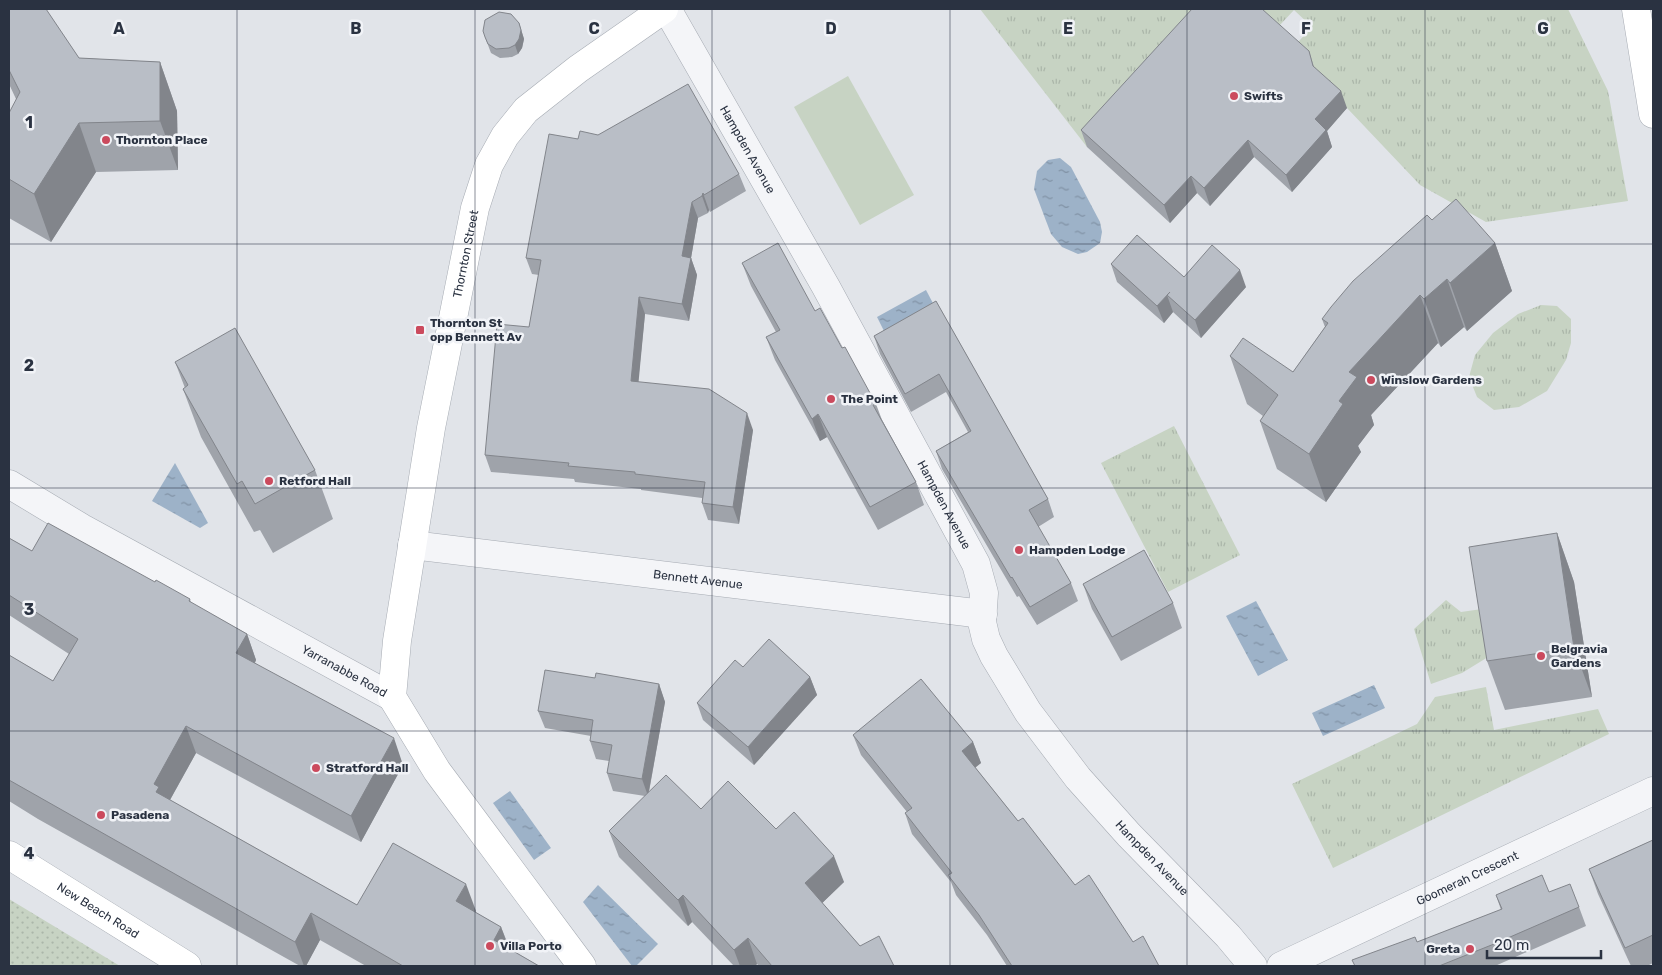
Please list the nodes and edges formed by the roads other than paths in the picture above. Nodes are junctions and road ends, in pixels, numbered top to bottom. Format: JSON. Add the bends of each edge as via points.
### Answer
{"nodes":[{"id":1,"x":665,"y":9,"type":"edge"},
{"id":2,"x":1636,"y":9,"type":"edge"},
{"id":3,"x":1653,"y":114,"type":"edge"},
{"id":4,"x":9,"y":484,"type":"edge"},
{"id":5,"x":412,"y":545,"type":"junction"},
{"id":6,"x":983,"y":614,"type":"junction"},
{"id":7,"x":392,"y":698,"type":"junction"},
{"id":8,"x":1653,"y":791,"type":"edge"},
{"id":9,"x":9,"y":855,"type":"edge"},
{"id":10,"x":188,"y":966,"type":"edge"},
{"id":11,"x":582,"y":966,"type":"edge"},
{"id":12,"x":1252,"y":966,"type":"edge"},
{"id":13,"x":1281,"y":966,"type":"edge"}],
"edges":[{"from":1,"to":5,"type":"street","name":"Thornton Street","via":[[545,94],[515,122],[494,153],[475,208],[431,428]]},
{"from":1,"to":6,"type":"street","name":"Hampden Avenue","via":[[826,287],[976,564],[984,593]]},
{"from":2,"to":3,"type":"street"},
{"from":4,"to":7,"type":"street","name":"Yarranabbe Road","via":[[82,528]]},
{"from":5,"to":6,"type":"street","name":"Bennett Avenue"},
{"from":5,"to":7,"type":"street","name":"Thornton Street"},
{"from":6,"to":12,"type":"street","name":"Hampden Avenue","via":[[983,629],[994,656],[1056,751],[1129,835],[1228,936]]},
{"from":7,"to":11,"type":"street","name":"Yarranabbe Road","via":[[437,771]]},
{"from":8,"to":13,"type":"street","name":"Goomerah Crescent"},
{"from":9,"to":10,"type":"street","name":"New Beach Road"}]}
